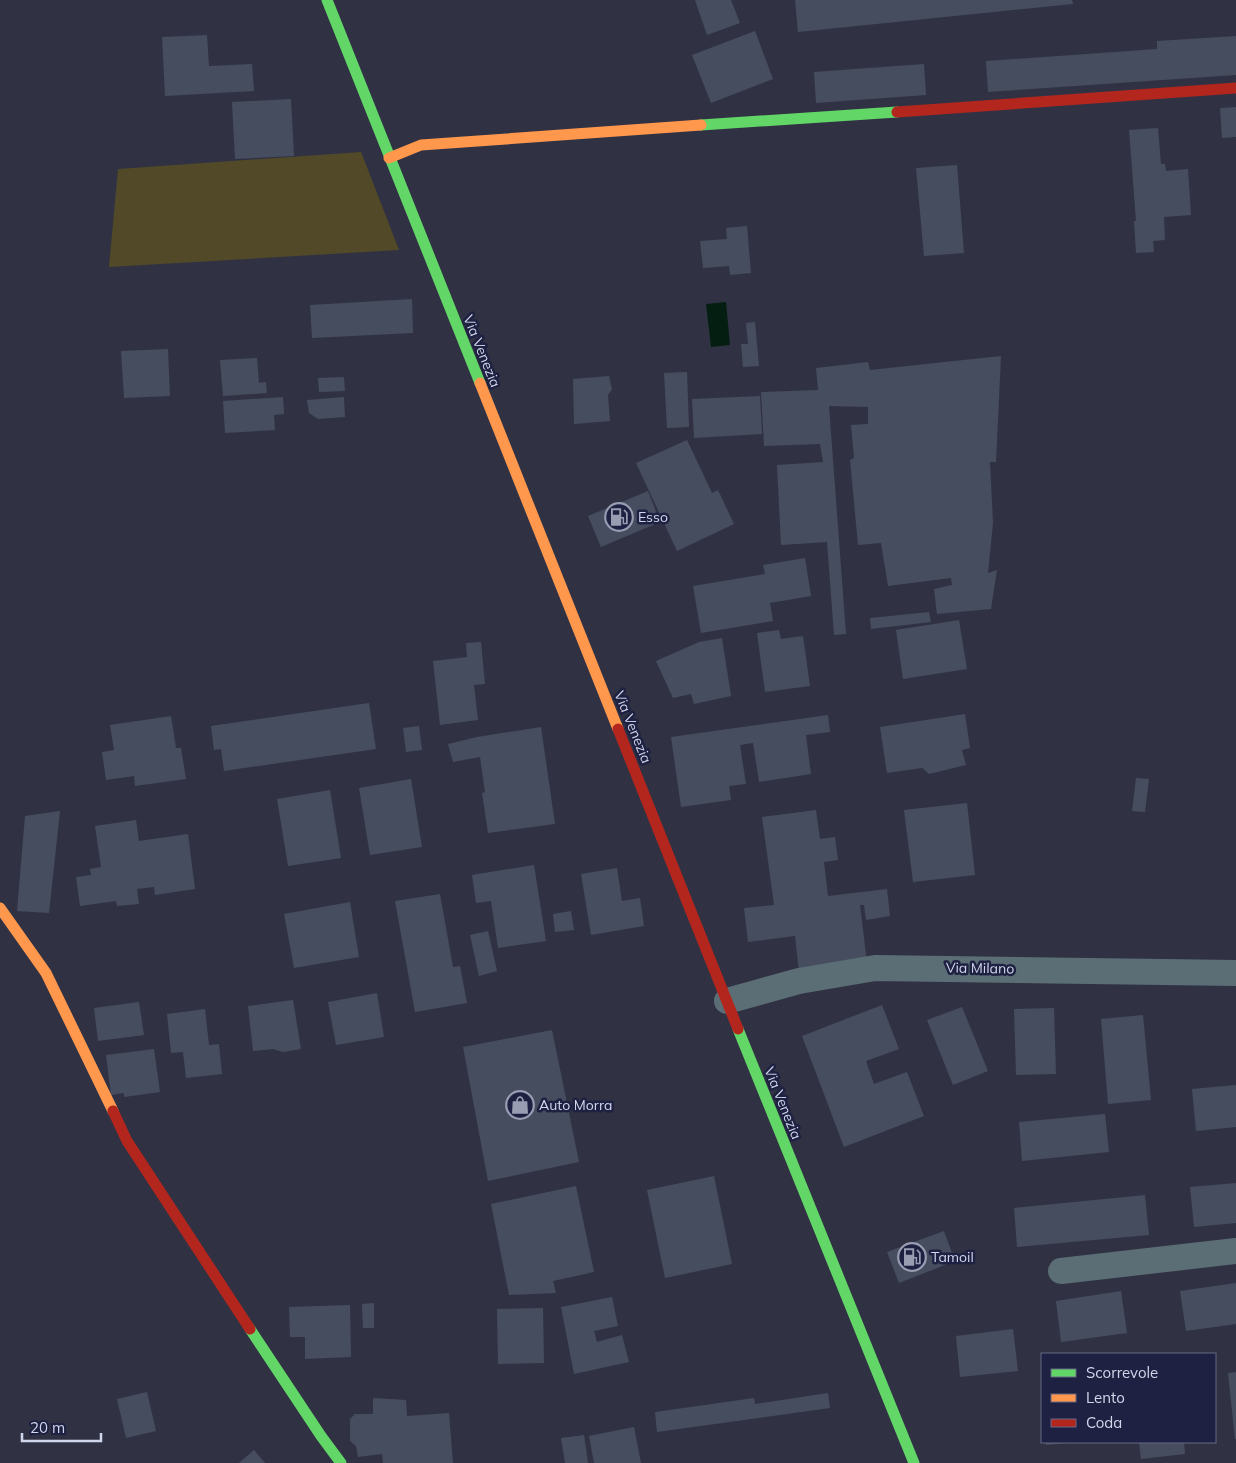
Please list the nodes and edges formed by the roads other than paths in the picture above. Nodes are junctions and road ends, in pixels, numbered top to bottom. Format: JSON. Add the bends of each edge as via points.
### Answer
{"nodes":[{"id":1,"x":327,"y":0,"type":"edge"},
{"id":2,"x":1236,"y":88,"type":"edge"},
{"id":3,"x":390,"y":158,"type":"junction"},
{"id":4,"x":0,"y":908,"type":"edge"},
{"id":5,"x":1236,"y":973,"type":"edge"},
{"id":6,"x":727,"y":1001,"type":"junction"},
{"id":7,"x":1236,"y":1251,"type":"edge"},
{"id":8,"x":1061,"y":1271,"type":"dead end"},
{"id":9,"x":341,"y":1463,"type":"edge"},
{"id":10,"x":914,"y":1463,"type":"edge"}],
"edges":[{"from":1,"to":3,"type":"main road","name":"Via Venezia"},
{"from":2,"to":3,"type":"main road","via":[[421,145]]},
{"from":3,"to":6,"type":"main road","name":"Via Venezia"},
{"from":4,"to":9,"type":"main road","via":[[46,973],[127,1141]]},
{"from":5,"to":6,"type":"street","name":"Via Milano","via":[[875,968],[799,981]]},
{"from":6,"to":10,"type":"main road","name":"Via Venezia"},
{"from":7,"to":8,"type":"street"}]}
